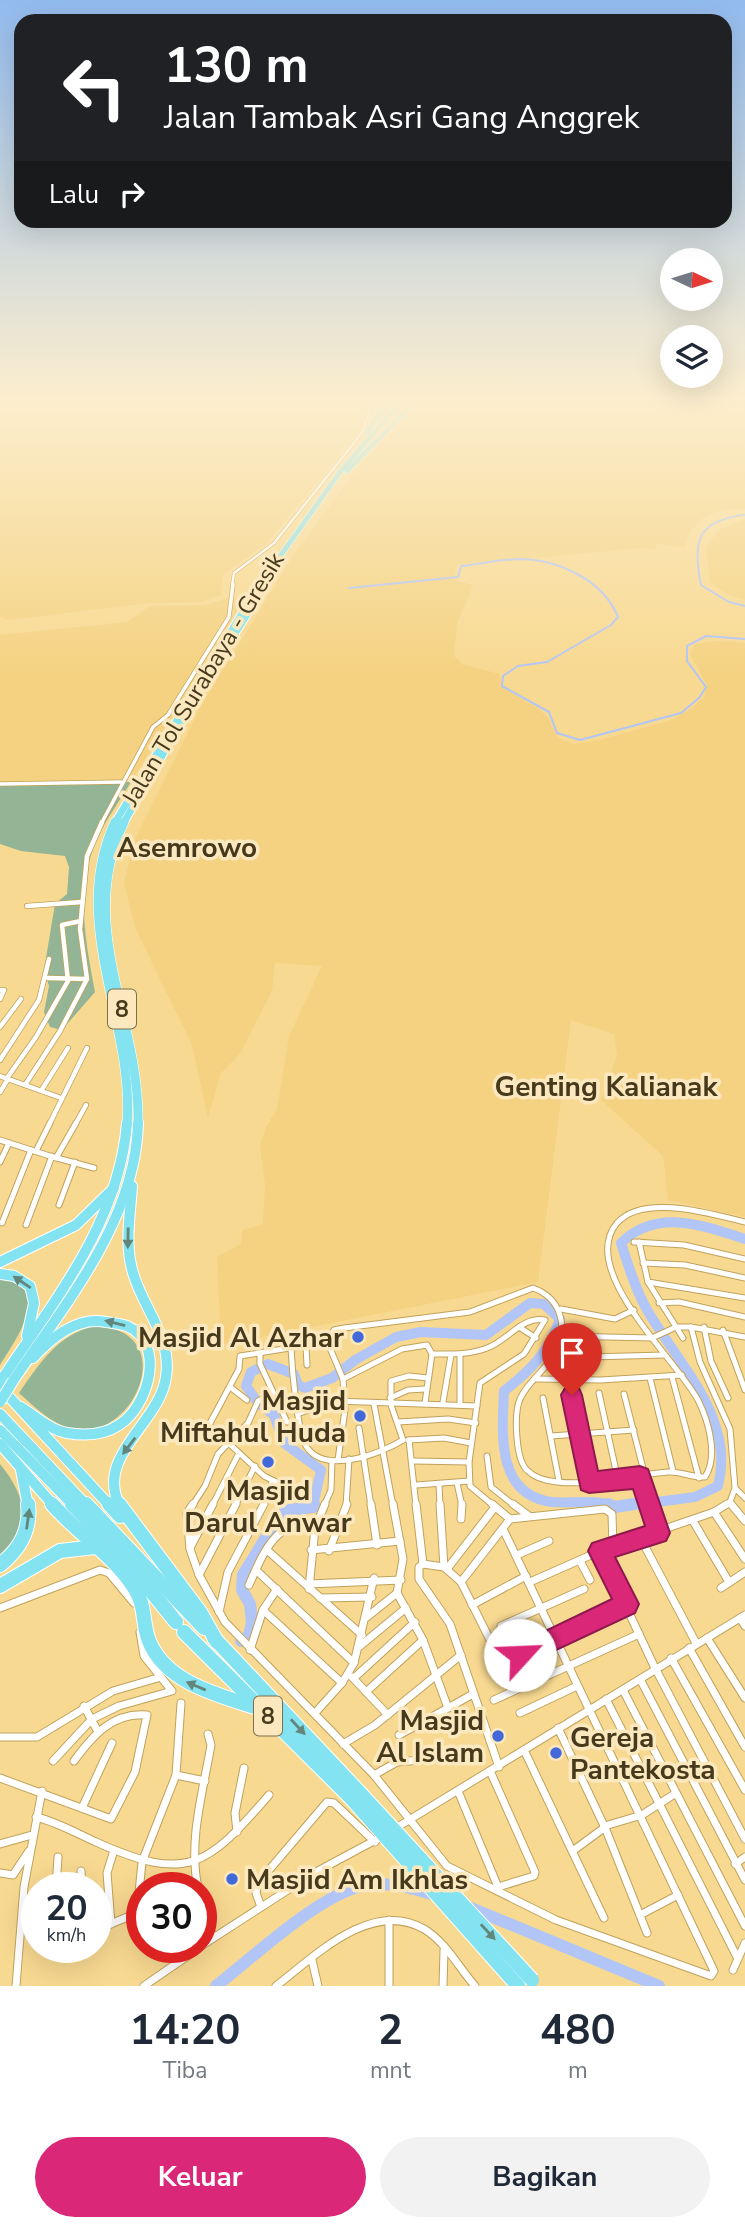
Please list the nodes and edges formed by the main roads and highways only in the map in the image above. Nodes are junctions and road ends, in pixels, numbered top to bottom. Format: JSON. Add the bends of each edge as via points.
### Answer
{"nodes":[{"id":1,"x":327,"y":490,"type":"edge"},
{"id":2,"x":332,"y":490,"type":"edge"},
{"id":3,"x":286,"y":548,"type":"junction"},
{"id":4,"x":230,"y":636,"type":"junction"},
{"id":5,"x":138,"y":1146,"type":"junction"},
{"id":6,"x":116,"y":1184,"type":"junction"},
{"id":7,"x":0,"y":1262,"type":"edge"},
{"id":8,"x":0,"y":1274,"type":"edge"},
{"id":9,"x":23,"y":1347,"type":"junction"},
{"id":10,"x":7,"y":1380,"type":"edge"},
{"id":11,"x":0,"y":1402,"type":"edge"},
{"id":12,"x":21,"y":1407,"type":"junction"},
{"id":13,"x":0,"y":1414,"type":"edge"},
{"id":14,"x":0,"y":1430,"type":"edge"},
{"id":15,"x":0,"y":1444,"type":"edge"},
{"id":16,"x":19,"y":1465,"type":"junction"},
{"id":17,"x":95,"y":1548,"type":"junction"},
{"id":18,"x":151,"y":1551,"type":"junction"},
{"id":19,"x":0,"y":1565,"type":"edge"},
{"id":20,"x":0,"y":1586,"type":"edge"},
{"id":21,"x":217,"y":1642,"type":"junction"},
{"id":22,"x":261,"y":1709,"type":"junction"},
{"id":23,"x":355,"y":1795,"type":"junction"},
{"id":24,"x":529,"y":1984,"type":"edge"}],
"edges":[{"from":1,"to":3,"type":"highway","name":"Jalan Tol Surabaya - Gresik","number":"8"},
{"from":2,"to":3,"type":"highway","name":"Jalan Tol Surabaya - Gresik","number":"8"},
{"from":3,"to":4,"type":"highway","name":"Jalan Tol Surabaya - Gresik","number":"8"},
{"from":4,"to":5,"type":"highway","name":"Jalan Tol Surabaya - Gresik","number":"8","via":[[126,821],[108,868],[105,923],[138,1086]]},
{"from":4,"to":6,"type":"highway","name":"Jalan Tol Surabaya - Gresik","number":"8","via":[[121,815],[100,868],[97,925],[129,1087],[126,1148]]},
{"from":5,"to":10,"type":"highway","name":"Jalan Tol Surabaya - Gresik","number":"8","via":[[125,1192],[105,1236]]},
{"from":5,"to":18,"type":"highway","one_way":true,"via":[[127,1248],[134,1278],[163,1337],[167,1375],[162,1399],[118,1460],[112,1481],[119,1507]]},
{"from":6,"to":7,"type":"highway","via":[[71,1231]]},
{"from":6,"to":9,"type":"highway","name":"Jalan Tol Surabaya - Gresik","number":"8","via":[[88,1250]]},
{"from":9,"to":8,"type":"highway","one_way":true,"via":[[35,1298],[26,1282]]},
{"from":9,"to":10,"type":"highway","name":"Jalan Tol Surabaya - Gresik","number":"8"},
{"from":10,"to":11,"type":"highway","name":"Jalan Tol Surabaya - Gresik","number":"8","bridge":true},
{"from":10,"to":12,"type":"highway"},
{"from":12,"to":10,"type":"highway","one_way":true,"via":[[69,1434],[99,1433],[127,1420],[150,1382],[145,1344],[117,1322],[93,1321],[68,1329]]},
{"from":12,"to":18,"type":"highway"},
{"from":13,"to":21,"type":"highway","number":"8"},
{"from":14,"to":22,"type":"highway","number":"8","via":[[121,1554],[180,1627]]},
{"from":15,"to":16,"type":"highway"},
{"from":16,"to":17,"type":"highway"},
{"from":19,"to":16,"type":"highway","one_way":true,"via":[[21,1545],[29,1526],[30,1504]]},
{"from":17,"to":20,"type":"highway","via":[[60,1551]]},
{"from":22,"to":17,"type":"highway","one_way":true,"via":[[191,1685],[157,1656],[136,1590]]},
{"from":18,"to":21,"type":"highway","via":[[200,1612]]},
{"from":21,"to":23,"type":"highway","number":"8","one_way":true},
{"from":22,"to":23,"type":"highway","number":"8"},
{"from":23,"to":24,"type":"highway","number":"8","bridge":true}]}
